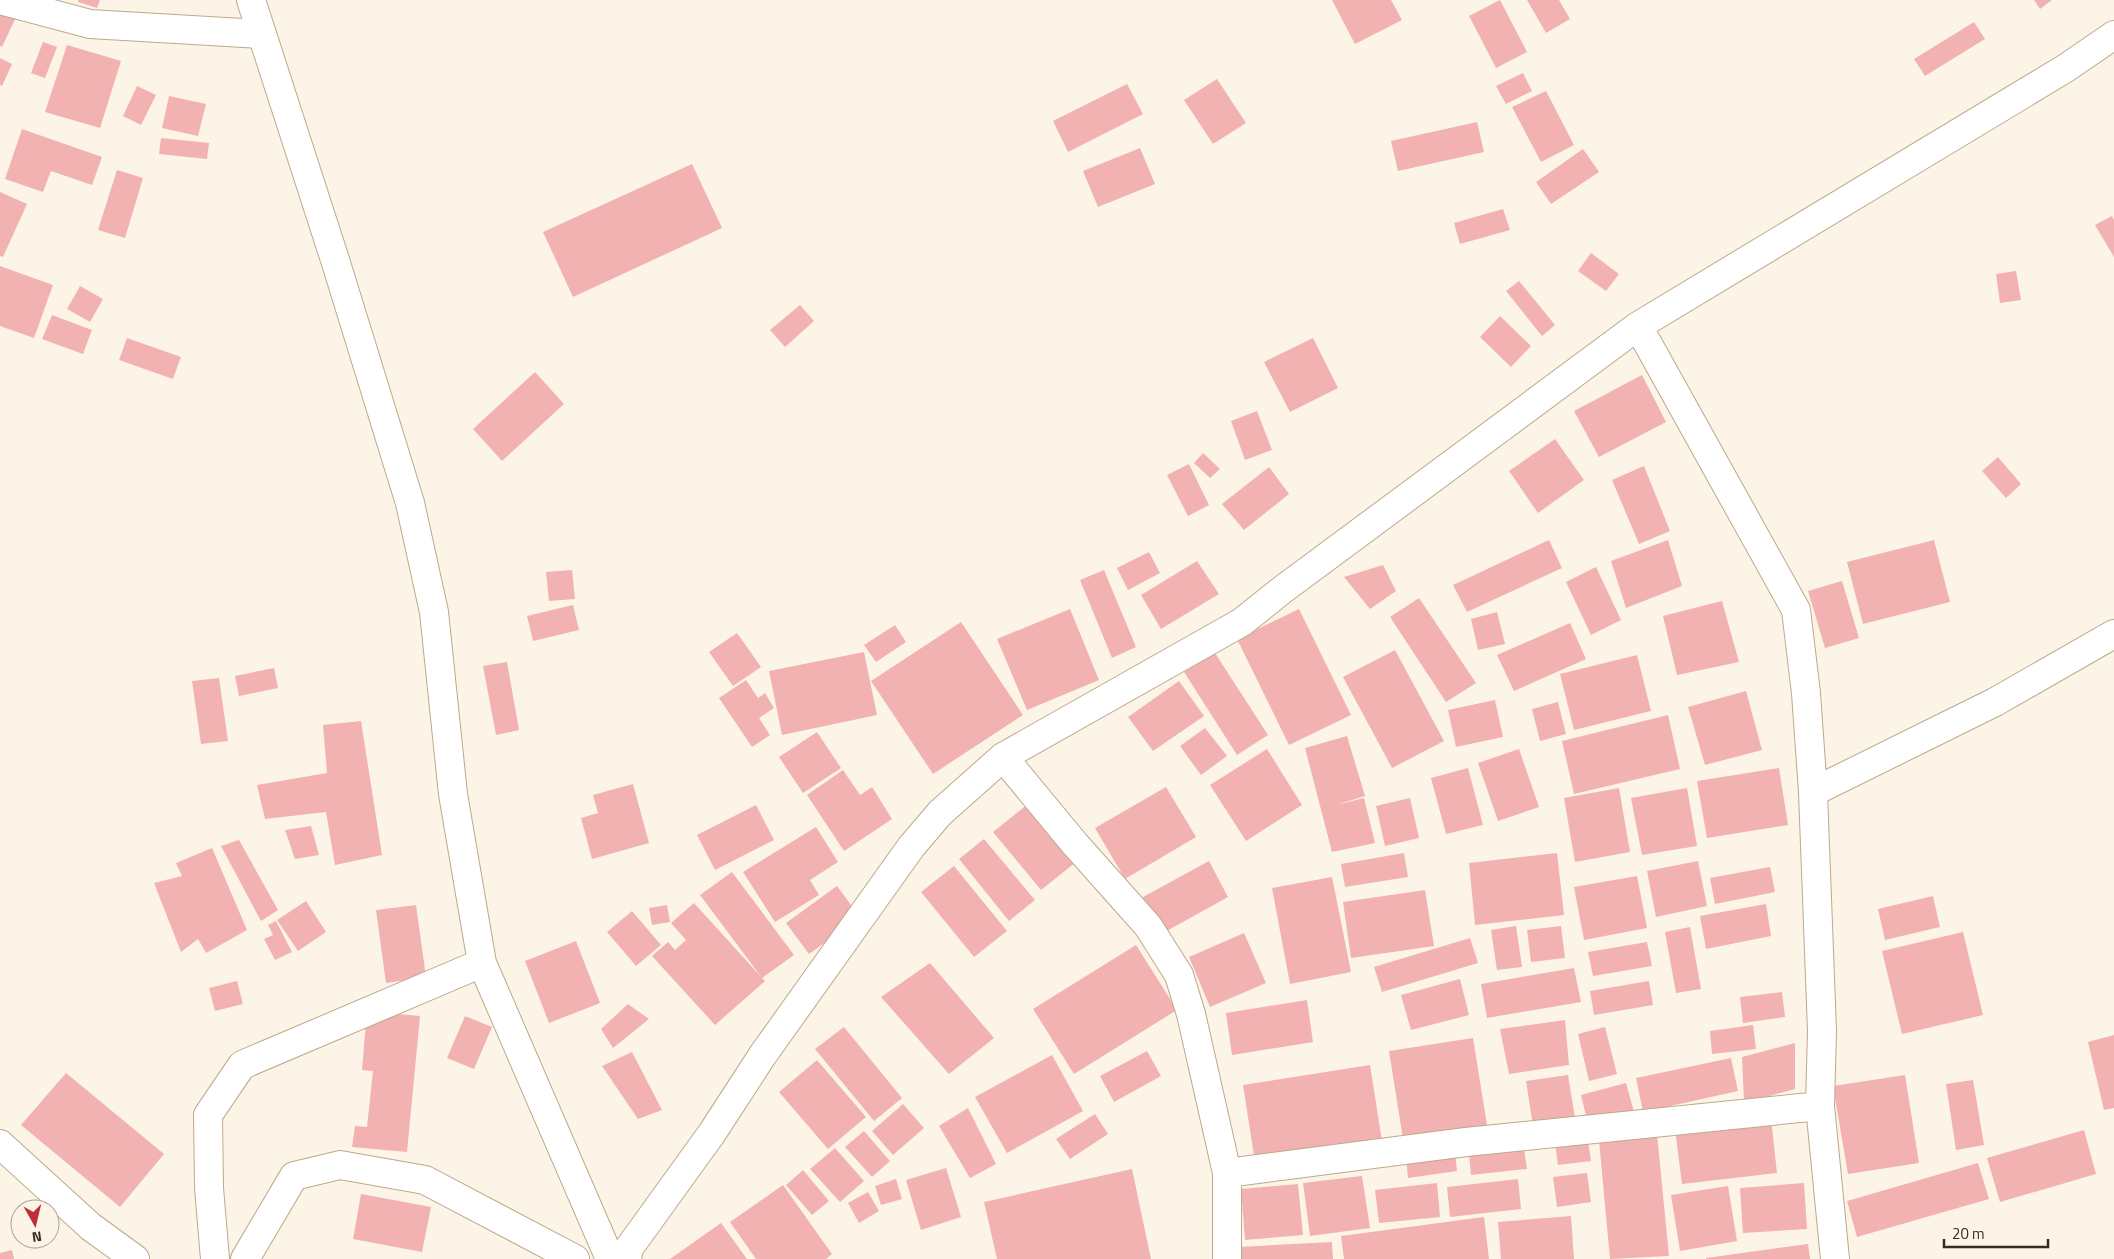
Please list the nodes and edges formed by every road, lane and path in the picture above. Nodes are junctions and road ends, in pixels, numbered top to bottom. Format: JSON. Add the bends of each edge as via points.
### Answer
{"nodes":[{"id":1,"x":0,"y":0,"type":"edge"},
{"id":2,"x":251,"y":0,"type":"edge"},
{"id":3,"x":261,"y":34,"type":"junction"},
{"id":4,"x":2114,"y":36,"type":"edge"},
{"id":5,"x":1638,"y":326,"type":"junction"},
{"id":6,"x":2114,"y":634,"type":"edge"},
{"id":7,"x":1003,"y":757,"type":"junction"},
{"id":8,"x":1813,"y":792,"type":"junction"},
{"id":9,"x":482,"y":963,"type":"junction"},
{"id":10,"x":1820,"y":1106,"type":"junction"},
{"id":11,"x":0,"y":1144,"type":"edge"},
{"id":12,"x":1227,"y":1173,"type":"junction"},
{"id":13,"x":135,"y":1259,"type":"edge"},
{"id":14,"x":215,"y":1259,"type":"edge"},
{"id":15,"x":245,"y":1259,"type":"edge"},
{"id":16,"x":575,"y":1259,"type":"edge"},
{"id":17,"x":610,"y":1259,"type":"edge"},
{"id":18,"x":627,"y":1259,"type":"edge"},
{"id":19,"x":1226,"y":1259,"type":"edge"},
{"id":20,"x":1835,"y":1259,"type":"edge"}],
"edges":[{"from":1,"to":3,"type":"street","via":[[90,24]]},
{"from":2,"to":3,"type":"street"},
{"from":3,"to":9,"type":"street","via":[[410,503],[434,612],[453,794]]},
{"from":4,"to":5,"type":"street"},
{"from":5,"to":7,"type":"street","via":[[1242,622]]},
{"from":5,"to":8,"type":"street","via":[[1796,610]]},
{"from":6,"to":8,"type":"street","via":[[1995,702]]},
{"from":7,"to":12,"type":"street","via":[[1148,926],[1179,976],[1191,1014]]},
{"from":7,"to":18,"type":"street","via":[[940,813],[911,847],[629,1248]]},
{"from":8,"to":10,"type":"street","via":[[1822,1031]]},
{"from":9,"to":14,"type":"street","via":[[242,1065],[208,1115],[209,1188]]},
{"from":9,"to":17,"type":"street"},
{"from":10,"to":12,"type":"street","via":[[1466,1142]]},
{"from":10,"to":20,"type":"street"},
{"from":11,"to":13,"type":"street","via":[[91,1227]]},
{"from":12,"to":19,"type":"street"},
{"from":15,"to":16,"type":"street","via":[[294,1176],[340,1165],[425,1180]]}]}
